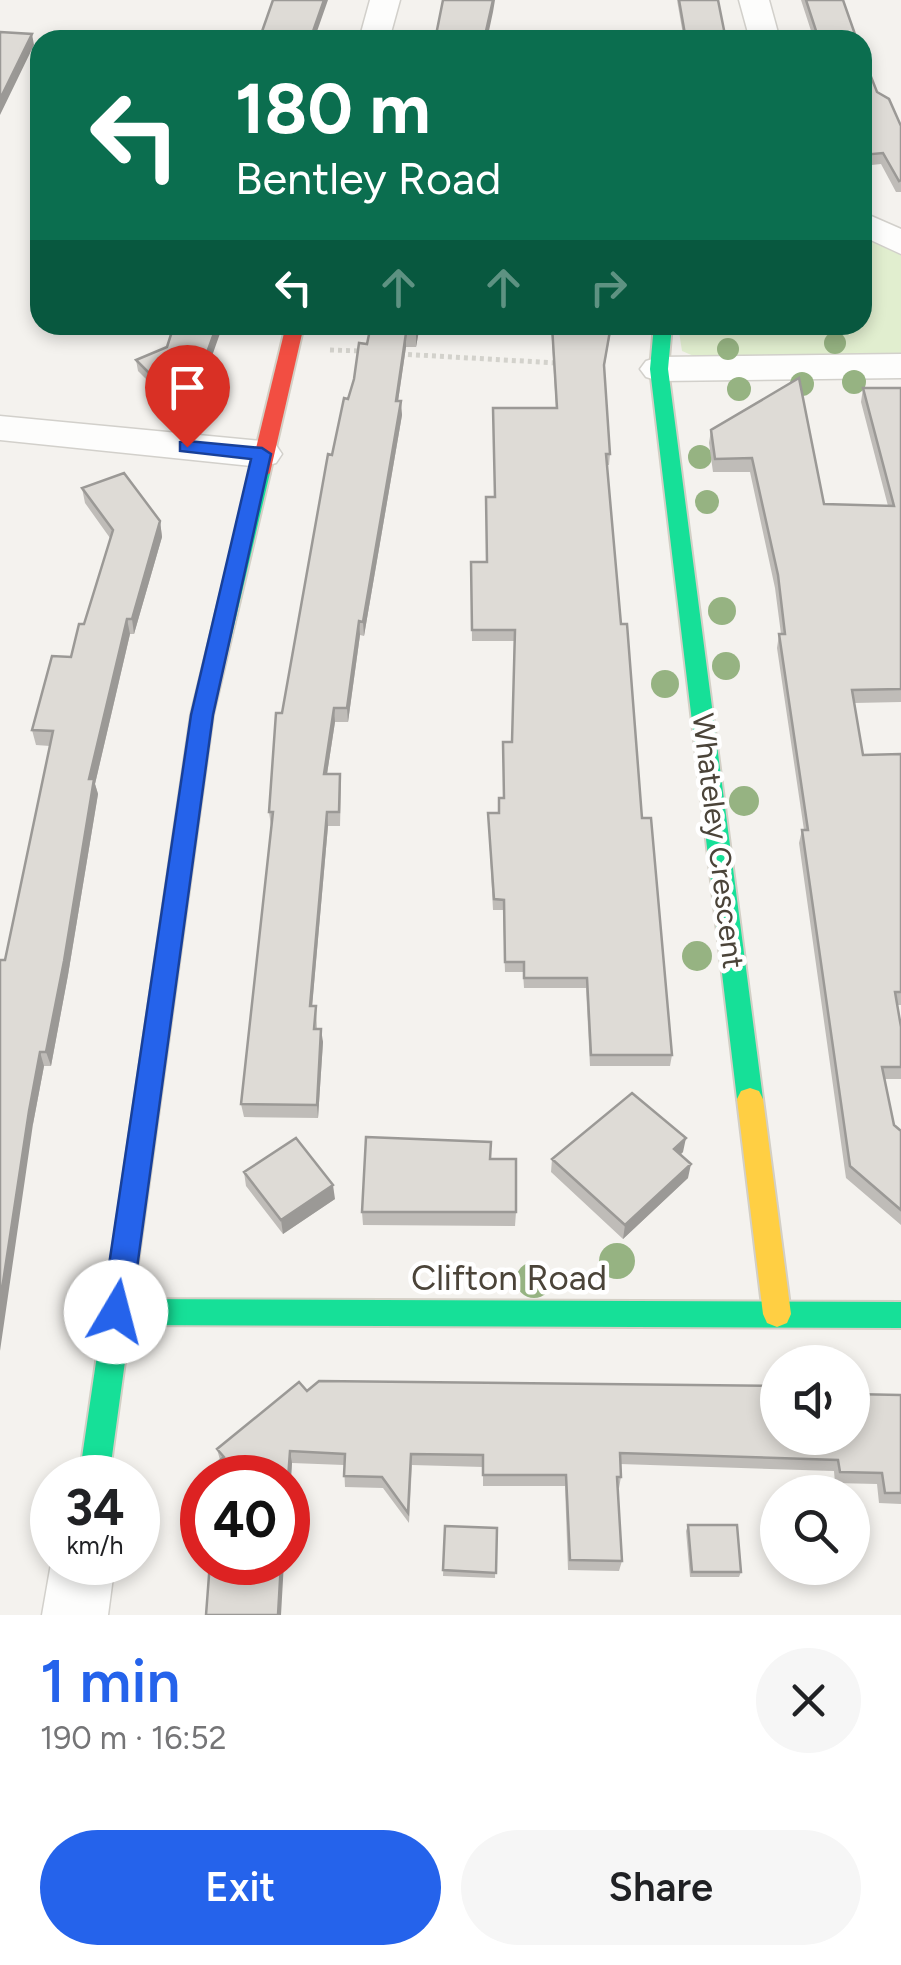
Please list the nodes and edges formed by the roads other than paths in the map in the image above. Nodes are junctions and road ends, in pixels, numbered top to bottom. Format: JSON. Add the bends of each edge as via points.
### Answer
{"nodes":[{"id":1,"x":384,"y":0,"type":"edge"},
{"id":2,"x":754,"y":0,"type":"edge"},
{"id":3,"x":376,"y":30,"type":"edge"},
{"id":4,"x":762,"y":30,"type":"edge"},
{"id":5,"x":872,"y":227,"type":"edge"},
{"id":6,"x":901,"y":243,"type":"edge"},
{"id":7,"x":662,"y":335,"type":"edge"},
{"id":8,"x":292,"y":336,"type":"edge"},
{"id":9,"x":901,"y":366,"type":"edge"},
{"id":10,"x":659,"y":369,"type":"junction"},
{"id":11,"x":0,"y":428,"type":"edge"},
{"id":12,"x":262,"y":454,"type":"junction"},
{"id":13,"x":116,"y":1312,"type":"junction"},
{"id":14,"x":778,"y":1314,"type":"junction"},
{"id":15,"x":901,"y":1315,"type":"edge"},
{"id":16,"x":97,"y":1455,"type":"edge"},
{"id":17,"x":79,"y":1585,"type":"edge"},
{"id":18,"x":76,"y":1615,"type":"edge"}],
"edges":[{"from":1,"to":3,"type":"street"},
{"from":2,"to":4,"type":"street"},
{"from":5,"to":6,"type":"street"},
{"from":7,"to":10,"type":"street","name":"Whateley Crescent"},
{"from":8,"to":12,"type":"street"},
{"from":9,"to":10,"type":"street"},
{"from":10,"to":14,"type":"street","name":"Whateley Crescent"},
{"from":11,"to":12,"type":"street"},
{"from":12,"to":13,"type":"street","via":[[202,715]]},
{"from":13,"to":14,"type":"street","name":"Clifton Road"},
{"from":13,"to":16,"type":"street"},
{"from":14,"to":15,"type":"street","name":"Clifton Road"},
{"from":17,"to":18,"type":"street"}]}
